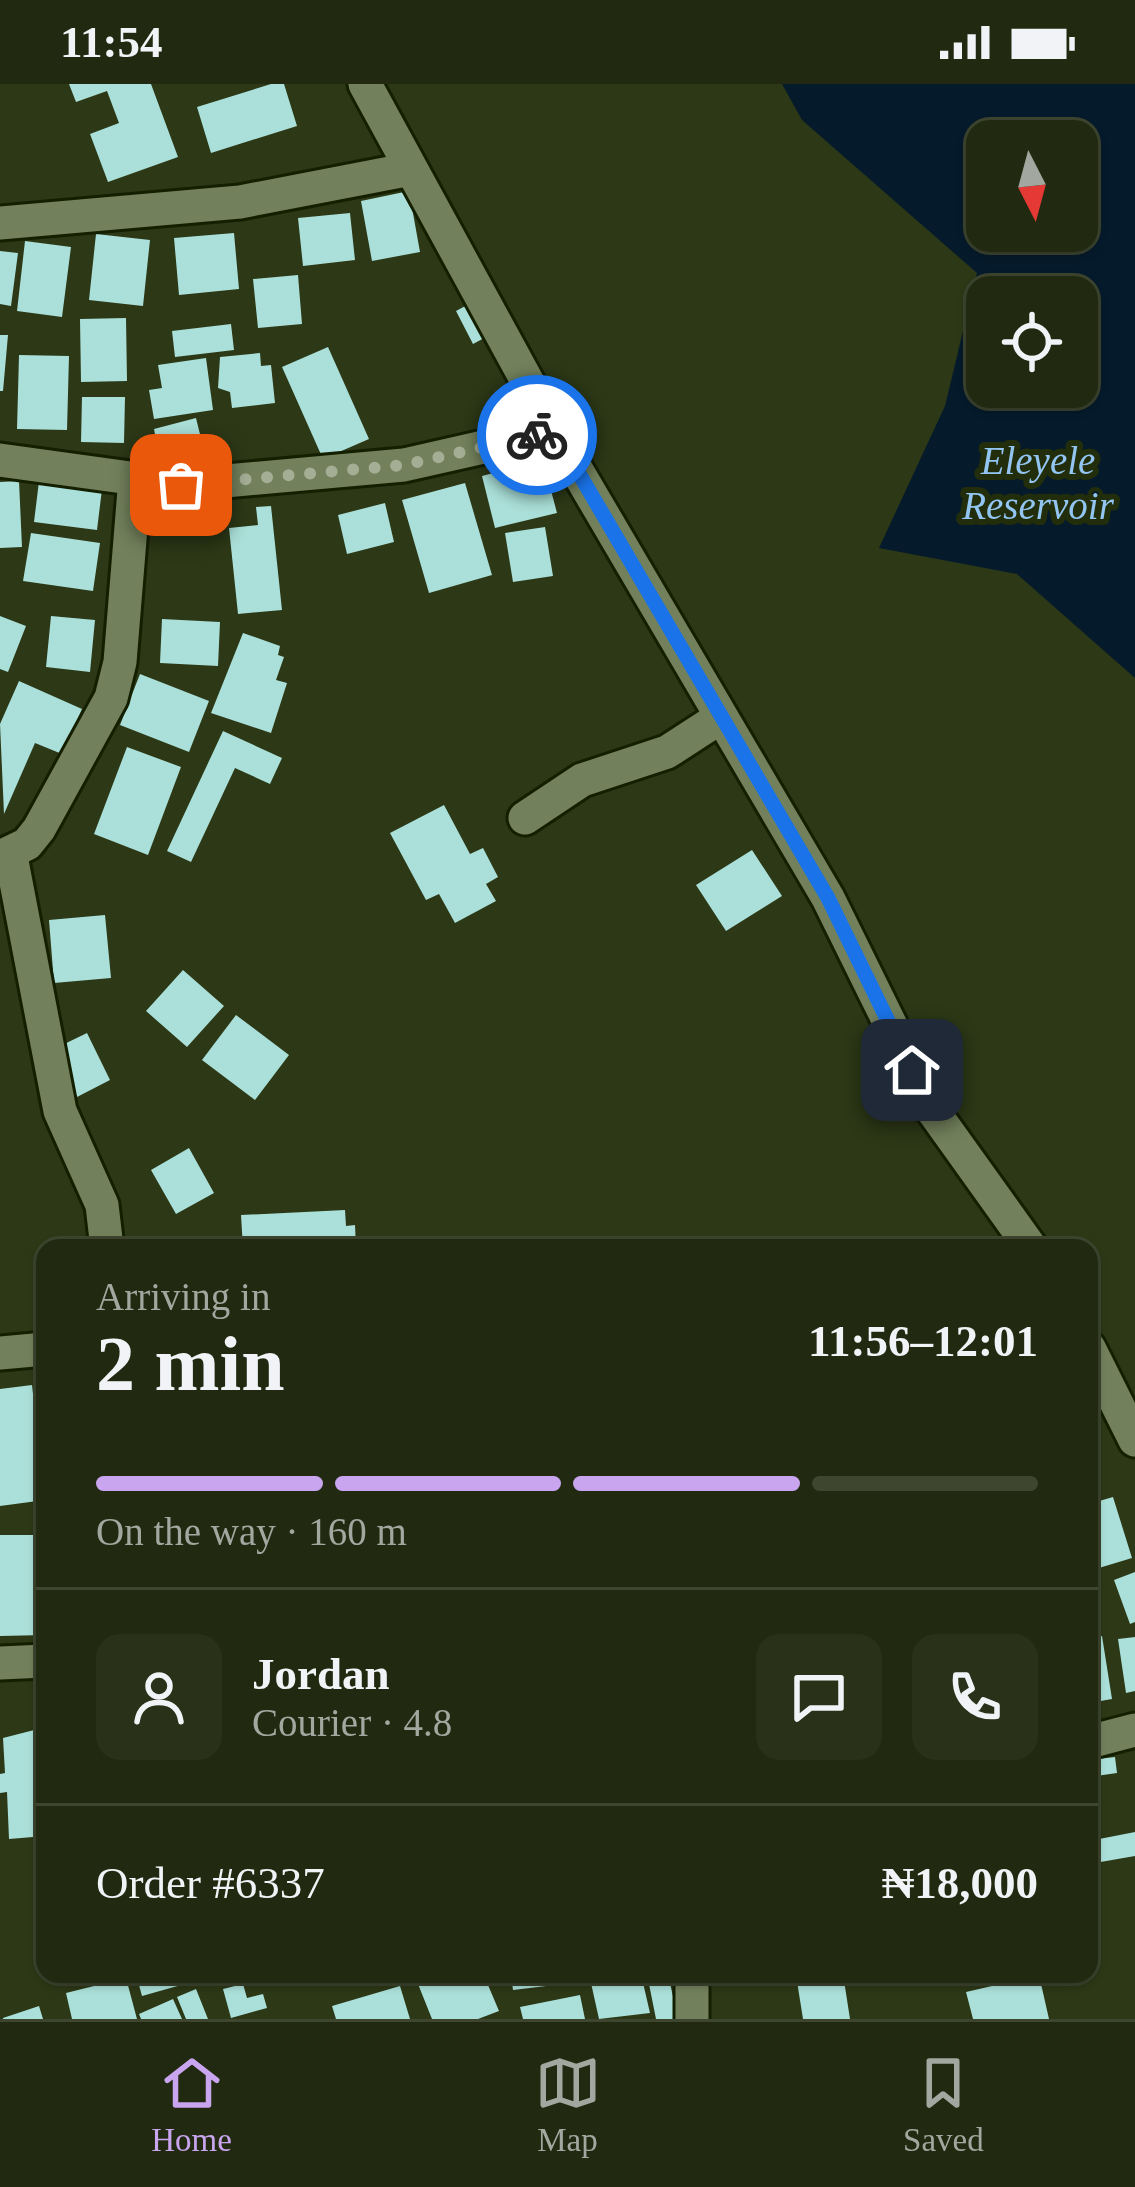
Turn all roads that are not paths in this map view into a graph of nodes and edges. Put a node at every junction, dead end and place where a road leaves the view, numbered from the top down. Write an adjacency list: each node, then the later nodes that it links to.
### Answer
1 (364, 84): 2 (street)
2 (411, 169): 3 (street); 4 (street)
3 (0, 223)
4 (554, 431): 6 (street); 7 (street)
5 (0, 460): 6 (street)
6 (136, 478): 9 (street)
7 (721, 717): 8 (street); 11 (street)
8 (525, 818)
9 (5, 856): 10 (street)
10 (105, 1239)
11 (1025, 1239)
12 (36, 1350): 13 (street)
13 (0, 1353)
14 (1098, 1374): 15 (street)
15 (1135, 1440)
16 (36, 1661): 17 (street)
17 (0, 1663)
18 (1135, 1730): 19 (street)
19 (1098, 1740)
20 (692, 1983): 21 (street)
21 (692, 2019)

